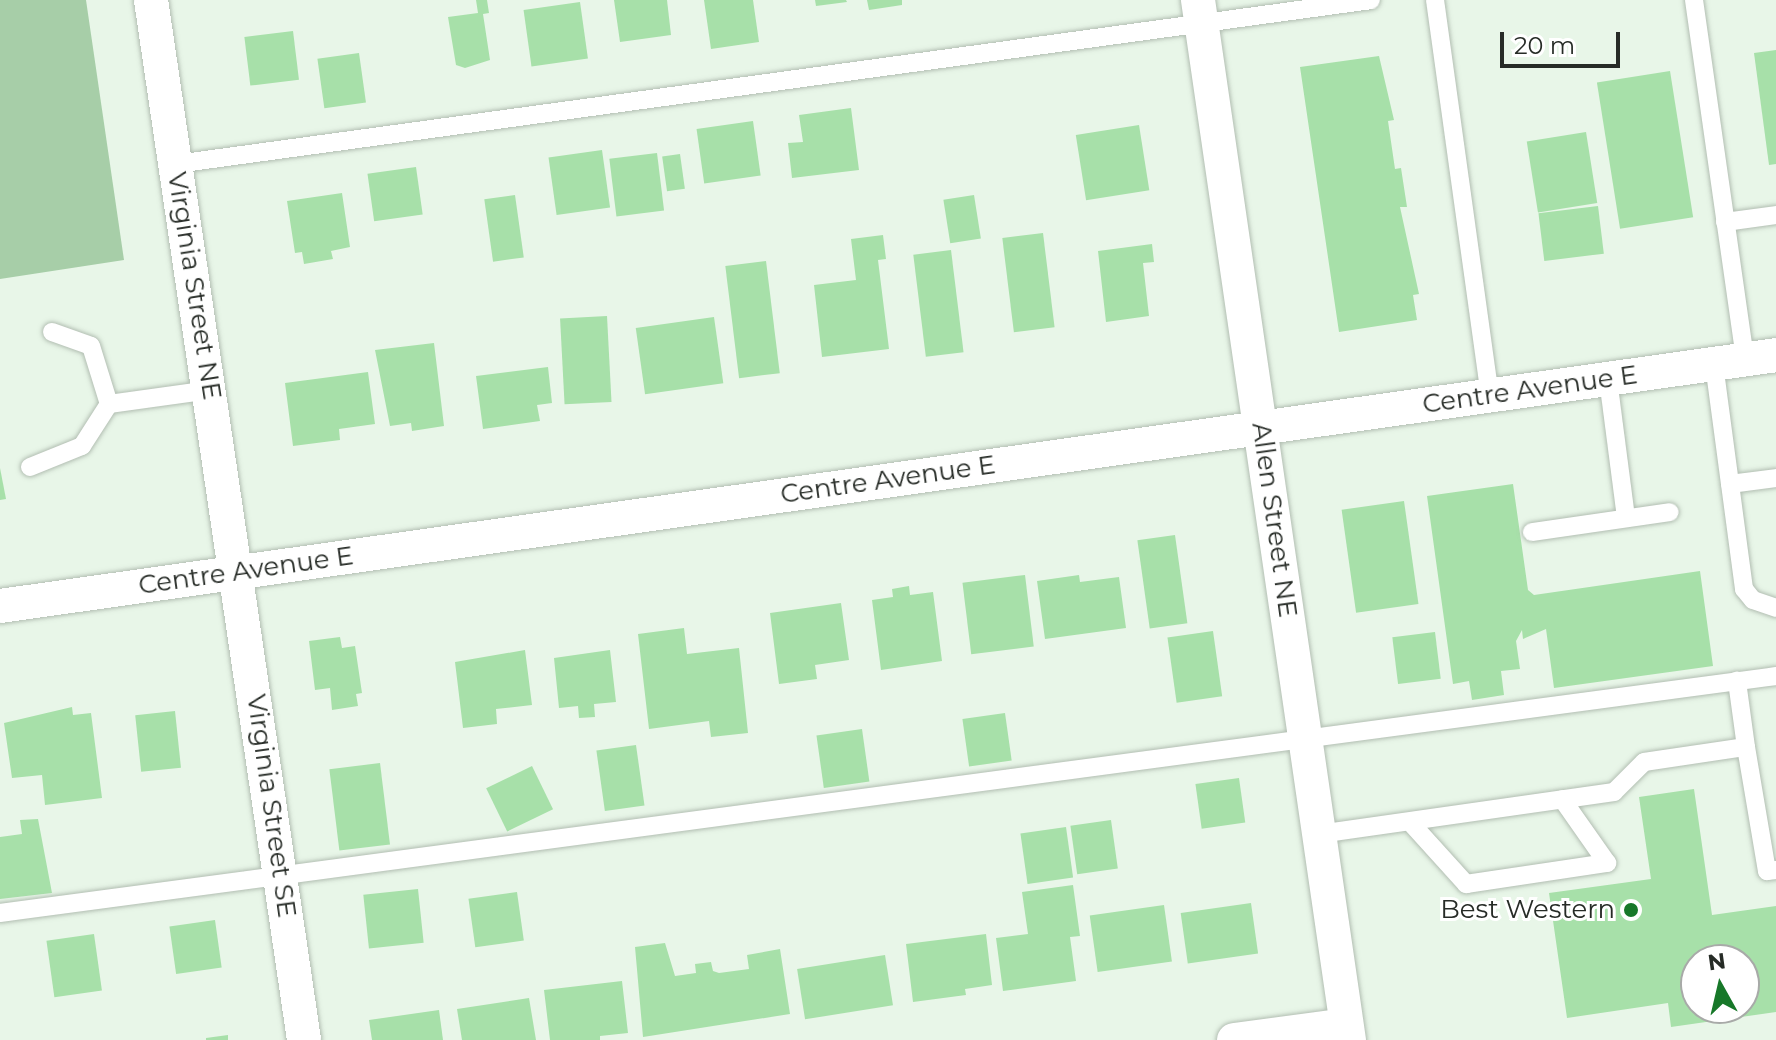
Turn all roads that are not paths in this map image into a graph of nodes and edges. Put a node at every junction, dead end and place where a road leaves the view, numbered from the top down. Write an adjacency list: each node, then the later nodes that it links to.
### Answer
1 (151, 0): 6 (street, Virginia Street NE)
2 (1371, 0): 5 (lane)
3 (1435, 0): 13 (lane)
4 (1694, 0): 8 (lane)
5 (1200, 11): 6 (lane); 15 (street, Allen Street NE)
6 (176, 164): 12 (street, Virginia Street NE)
7 (1776, 215): 8 (lane)
8 (1725, 222): 10 (lane)
9 (52, 332): 14 (lane)
10 (1745, 360): 11 (street, Centre Avenue E); 18 (lane)
11 (1608, 379): 13 (street, Centre Avenue E); 20 (lane)
12 (210, 390): 14 (lane); 22 (street, Virginia Street NE)
13 (1490, 396): 15 (street, Centre Avenue E)
14 (109, 404): 16 (lane)
15 (1261, 428): 22 (street, Centre Avenue E); 27 (street, Allen Street NE)
16 (30, 467)
17 (1776, 478): 18 (lane)
18 (1730, 484): 24 (lane)
19 (1670, 512): 20 (lane)
20 (1626, 518): 21 (lane)
21 (1532, 532)
22 (238, 572): 23 (street, Centre Avenue E); 33 (street, Virginia Street SE)
23 (0, 606)
24 (1776, 608)
25 (1776, 676): 26 (lane)
26 (1737, 681): 27 (lane); 28 (lane)
27 (1306, 742): 31 (street, Allen Street NE); 33 (lane)
28 (1746, 747): 29 (lane); 32 (lane)
29 (1562, 799): 30 (lane); 30 (lane)
30 (1410, 822): 31 (lane)
31 (1319, 834): 35 (street, Allen Street NE)
32 (1776, 870)
33 (280, 873): 34 (lane); 36 (street, Virginia Street SE)
34 (0, 913)
35 (1348, 1032): 37 (street)
36 (304, 1040)
37 (1234, 1040)

